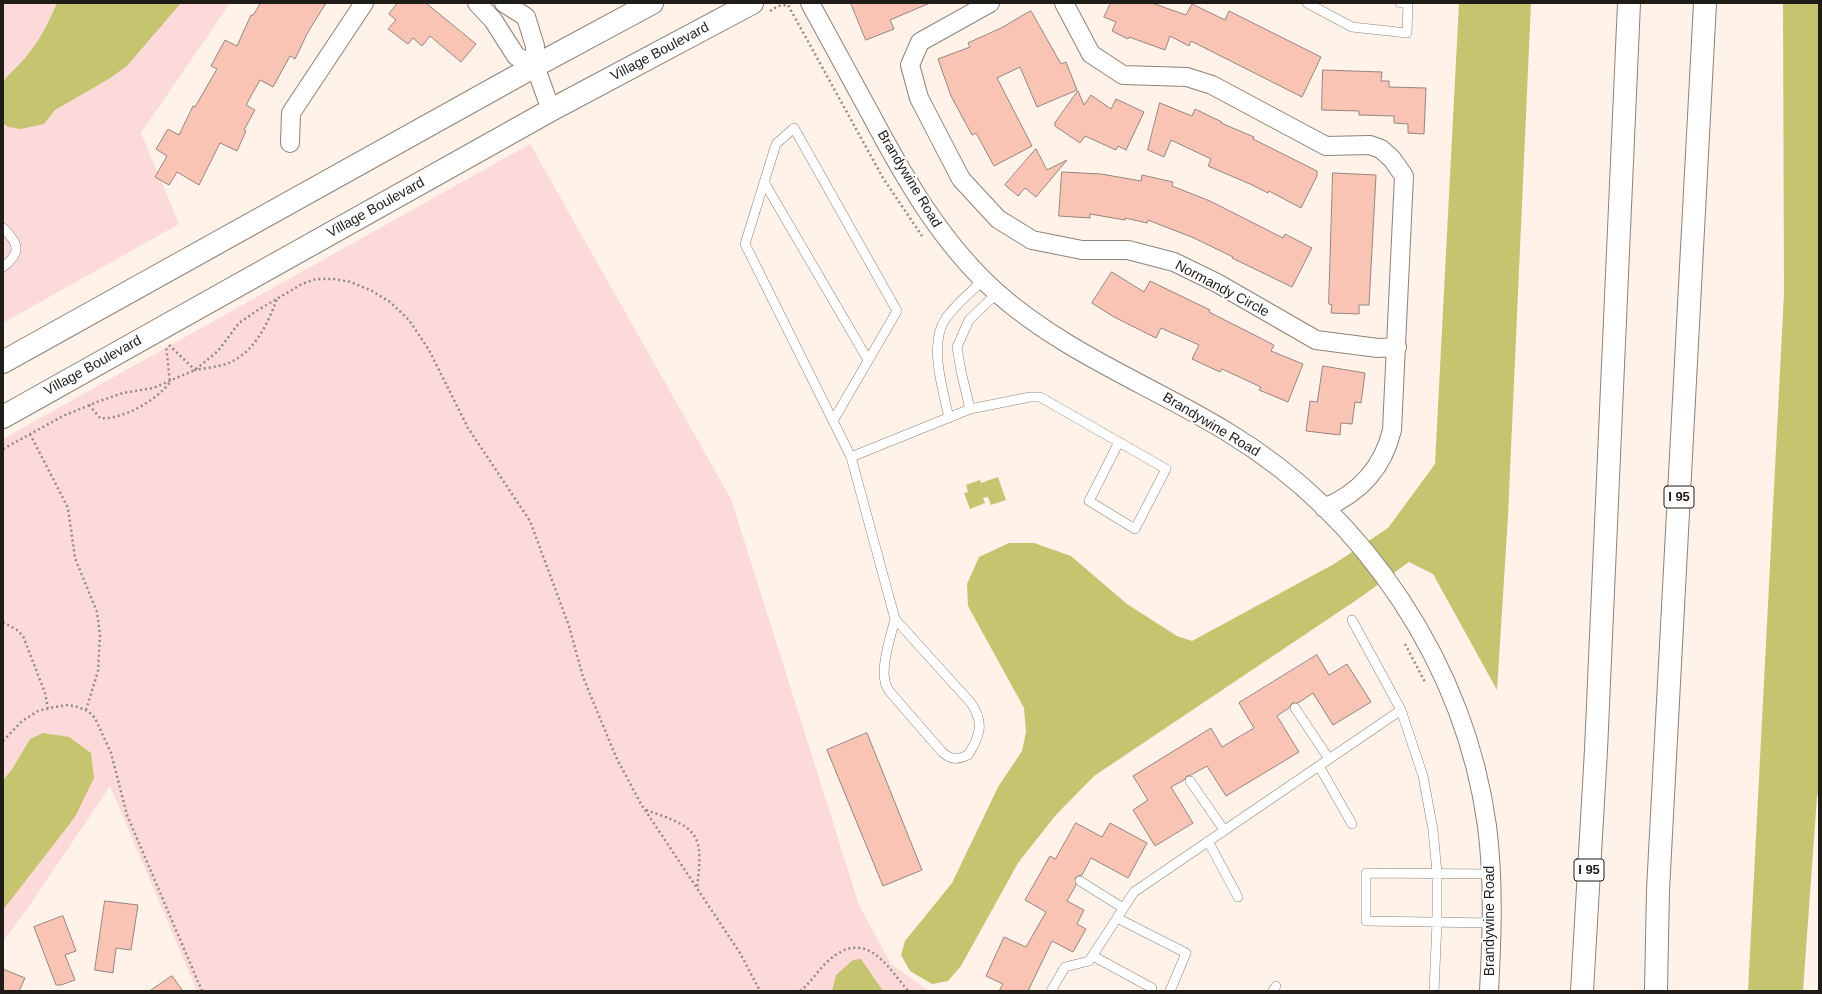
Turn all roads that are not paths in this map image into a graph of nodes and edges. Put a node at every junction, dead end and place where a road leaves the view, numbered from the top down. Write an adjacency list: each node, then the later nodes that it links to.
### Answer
1 (364, 3): 15 (street)
2 (477, 3): 13 (street)
3 (504, 3): 13 (street)
4 (652, 3): 13 (main road)
5 (810, 3): 19 (street, Brandywine Road)
6 (990, 3): 21 (street, Normandy Circle)
7 (1064, 3): 21 (street)
8 (1307, 3): 9 (lane)
9 (1400, 3)
10 (1629, 3): 55 (main road, I 95)
11 (1705, 3): 56 (main road, I 95)
12 (758, 8): 14 (main road, Village Boulevard)
13 (534, 66): 14 (street); 23 (main road)
14 (551, 110): 25 (main road, Village Boulevard)
15 (290, 143)
16 (764, 182): 22 (lane); 22 (lane); 27 (lane)
17 (3, 228): 18 (lane)
18 (3, 267)
19 (983, 280): 20 (street, Brandywine Road); 26 (lane)
20 (997, 293): 24 (lane); 30 (street, Brandywine Road)
21 (1397, 347): 30 (street)
22 (868, 360): 27 (lane)
23 (3, 362)
24 (970, 410): 26 (lane); 28 (lane)
25 (3, 417)
26 (949, 418): 29 (lane)
27 (833, 421): 29 (lane)
28 (1119, 442): 28 (lane)
29 (851, 457): 31 (lane)
30 (1324, 508): 42 (street, Brandywine Road)
31 (895, 619): 31 (lane)
32 (1352, 620): 34 (lane)
33 (1295, 708): 35 (lane)
34 (1401, 710): 35 (lane); 41 (lane)
35 (1329, 759): 36 (lane)
36 (1319, 766): 38 (lane); 39 (lane)
37 (1190, 781): 39 (lane)
38 (1352, 824)
39 (1224, 830): 40 (lane)
40 (1208, 841): 44 (lane); 45 (lane)
41 (1437, 873): 42 (lane); 47 (lane); 47 (lane)
42 (1492, 874): 48 (street, Brandywine Road)
43 (1080, 881): 45 (lane)
44 (1238, 897)
45 (1123, 908): 46 (lane)
46 (1117, 918): 49 (lane); 52 (lane)
47 (1437, 922): 48 (lane); 53 (lane)
48 (1492, 923): 54 (street, Brandywine Road)
49 (1093, 956): 50 (lane); 51 (lane)
50 (1152, 988)
51 (1051, 991)
52 (1170, 991)
53 (1434, 991)
54 (1489, 991)
55 (1582, 991)
56 (1656, 991)

